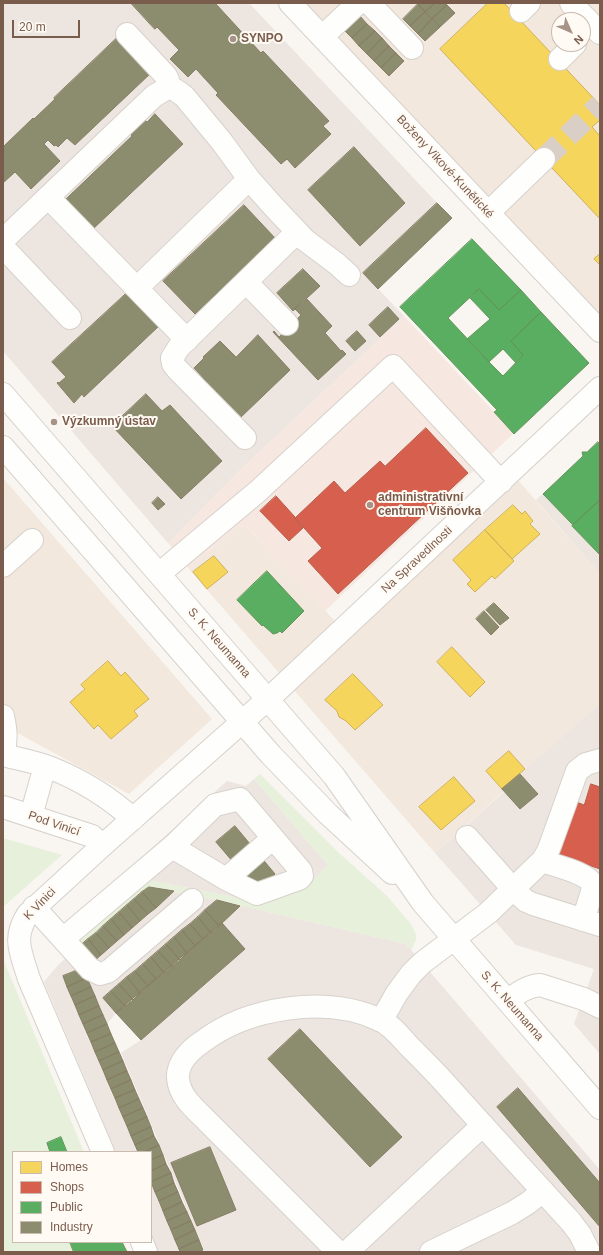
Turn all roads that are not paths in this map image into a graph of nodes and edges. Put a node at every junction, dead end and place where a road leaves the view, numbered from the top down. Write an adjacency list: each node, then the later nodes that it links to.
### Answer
1 (290, 3): 7 (street, Boženy Vikové-Kunětické)
2 (358, 3): 7 (street)
3 (369, 3): 8 (street)
4 (571, 3): 5 (street)
5 (592, 32)
6 (127, 34): 9 (street)
7 (322, 37): 13 (street, Boženy Vikové-Kunětické)
8 (412, 48)
9 (169, 88): 11 (street); 12 (street)
10 (544, 159): 13 (street)
11 (249, 179): 14 (street); 19 (street)
12 (48, 197): 15 (street); 19 (street)
13 (488, 213): 22 (street, Boženy Vikové-Kunětické)
14 (297, 232): 17 (street); 18 (street)
15 (3, 240)
16 (3, 247): 20 (street)
17 (349, 275)
18 (246, 282): 21 (street); 23 (street)
19 (137, 288): 23 (street)
20 (70, 318)
21 (287, 324)
22 (600, 331)
23 (187, 340): 26 (street)
24 (600, 388): 28 (street, Na Spravedlnosti)
25 (3, 394): 31 (street, S. K. Neumanna)
26 (245, 438)
27 (3, 446): 34 (street, S. K. Neumanna)
28 (501, 482): 31 (street); 32 (street, Na Spravedlnosti)
29 (32, 540): 30 (street)
30 (3, 566)
31 (159, 574): 32 (street, S. K. Neumanna)
32 (268, 699): 34 (street, Na Spravedlnosti); 49 (street, S. K. Neumanna)
33 (3, 716): 35 (street)
34 (242, 722): 40 (street, K Vinici); 49 (street, S. K. Neumanna)
35 (3, 755): 37 (street)
36 (600, 760): 45 (street)
37 (45, 766): 39 (street); 40 (street)
38 (3, 807): 39 (street, Pod Vinicí)
39 (31, 816): 43 (street, Pod Vinicí)
40 (133, 819): 43 (street, K Vinici)
41 (467, 837): 47 (street)
42 (273, 838): 44 (street); 46 (street); 46 (street)
43 (102, 846): 50 (street, K Vinici)
44 (172, 847): 46 (street); 52 (street)
45 (542, 861): 47 (street); 51 (street)
46 (226, 879)
47 (513, 890): 51 (street); 53 (street)
48 (192, 900): 52 (street)
49 (423, 903): 53 (street, S. K. Neumanna)
50 (20, 920): 52 (street); 59 (street, K Vinici)
51 (592, 922)
52 (63, 939)
53 (455, 939): 54 (street, S. K. Neumanna); 56 (street)
54 (508, 1001): 55 (street); 57 (street, S. K. Neumanna)
55 (600, 1006)
56 (381, 1021): 58 (street); 61 (street)
57 (600, 1108)
58 (483, 1125): 60 (street); 62 (street)
59 (103, 1151)
60 (543, 1191): 63 (street); 64 (street)
61 (338, 1252)
62 (347, 1252)
63 (431, 1252)
64 (589, 1252)

